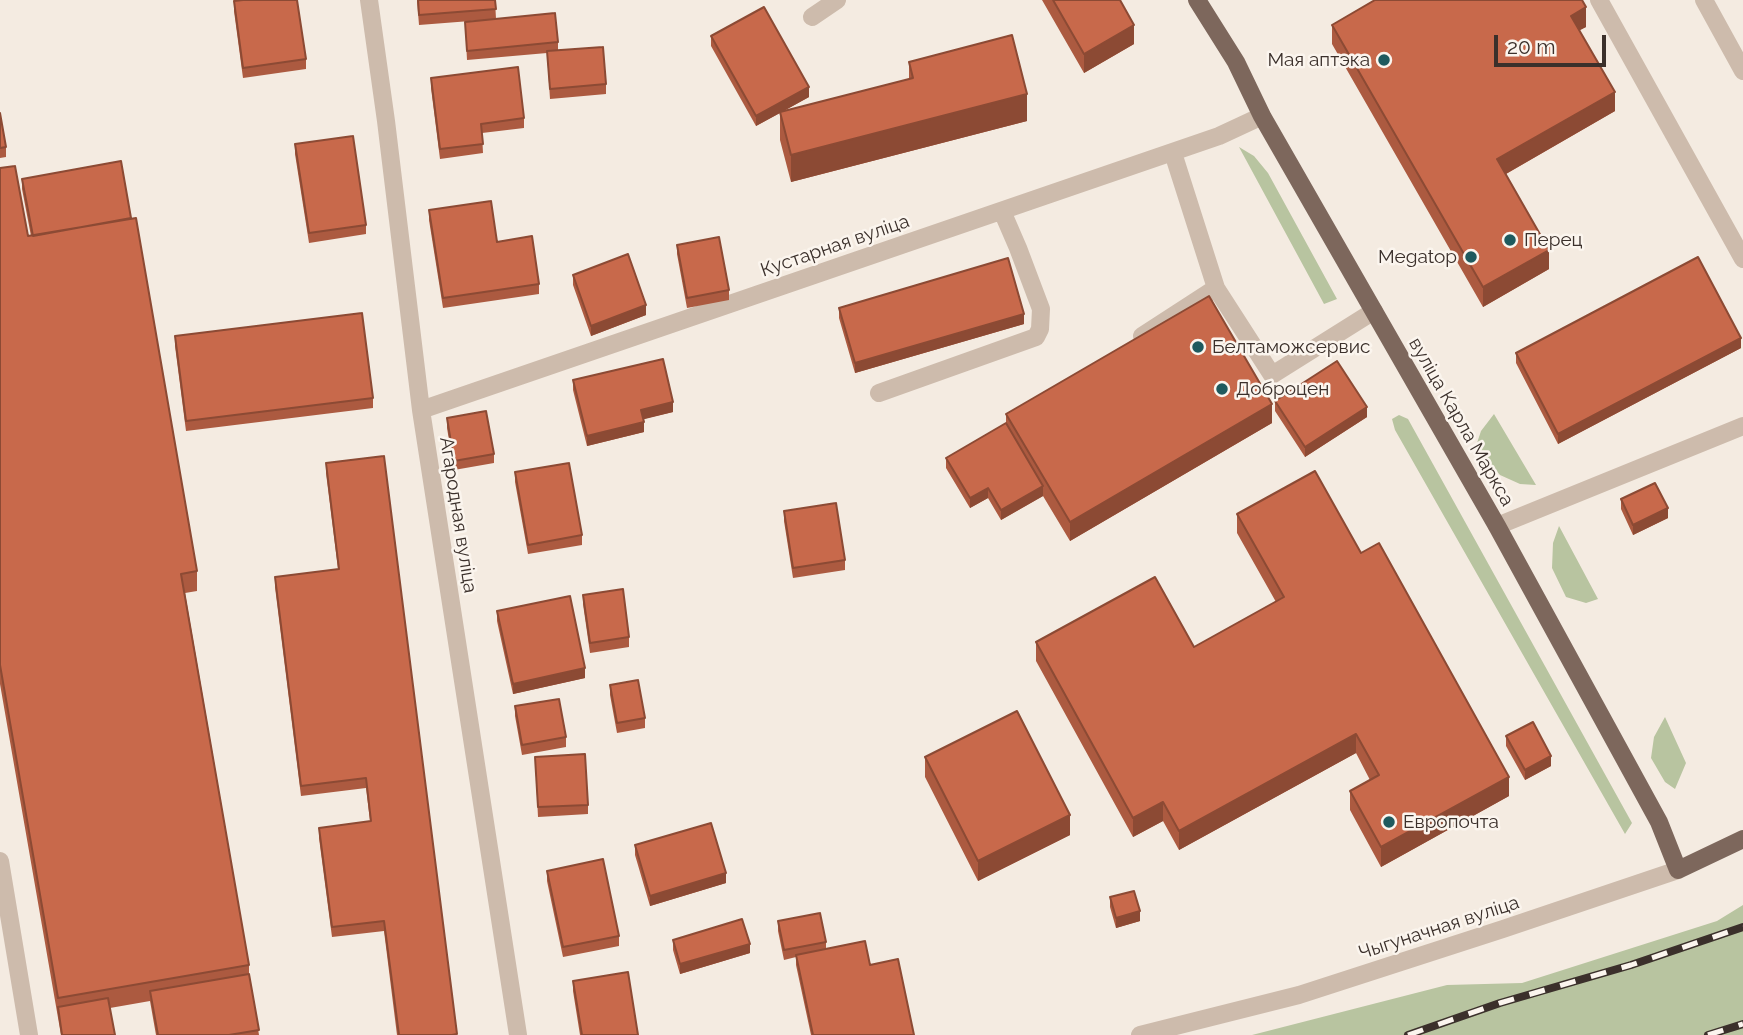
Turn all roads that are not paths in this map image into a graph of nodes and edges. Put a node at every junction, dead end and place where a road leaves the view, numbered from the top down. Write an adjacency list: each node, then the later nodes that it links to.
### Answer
1 (369, 0): 16 (street, Агародная вуліца)
2 (836, 0): 6 (street)
3 (1197, 0): 8 (main road, вуліца Карла Маркса)
4 (1599, 0): 11 (street)
5 (1704, 0): 7 (street)
6 (812, 17)
7 (1743, 71)
8 (1262, 116): 9 (street, Кустарная вуліца); 13 (main road, вуліца Карла Маркса)
9 (1173, 153): 10 (street, Кустарная вуліца); 12 (street)
10 (1002, 211): 15 (street); 16 (street, Кустарная вуліца)
11 (1743, 259)
12 (1216, 288): 13 (street); 14 (street)
13 (1374, 311): 18 (main road, вуліца Карла Маркса)
14 (1126, 346)
15 (879, 393)
16 (421, 410): 23 (street, Агародная вуліца)
17 (1743, 426): 18 (street)
18 (1497, 526): 21 (main road, вуліца Карла Маркса)
19 (1743, 839): 21 (main road, Чыгуначная вуліца)
20 (0, 861): 22 (street)
21 (1678, 870): 24 (street, Чыгуначная вуліца)
22 (29, 1035)
23 (518, 1035)
24 (1140, 1035)

